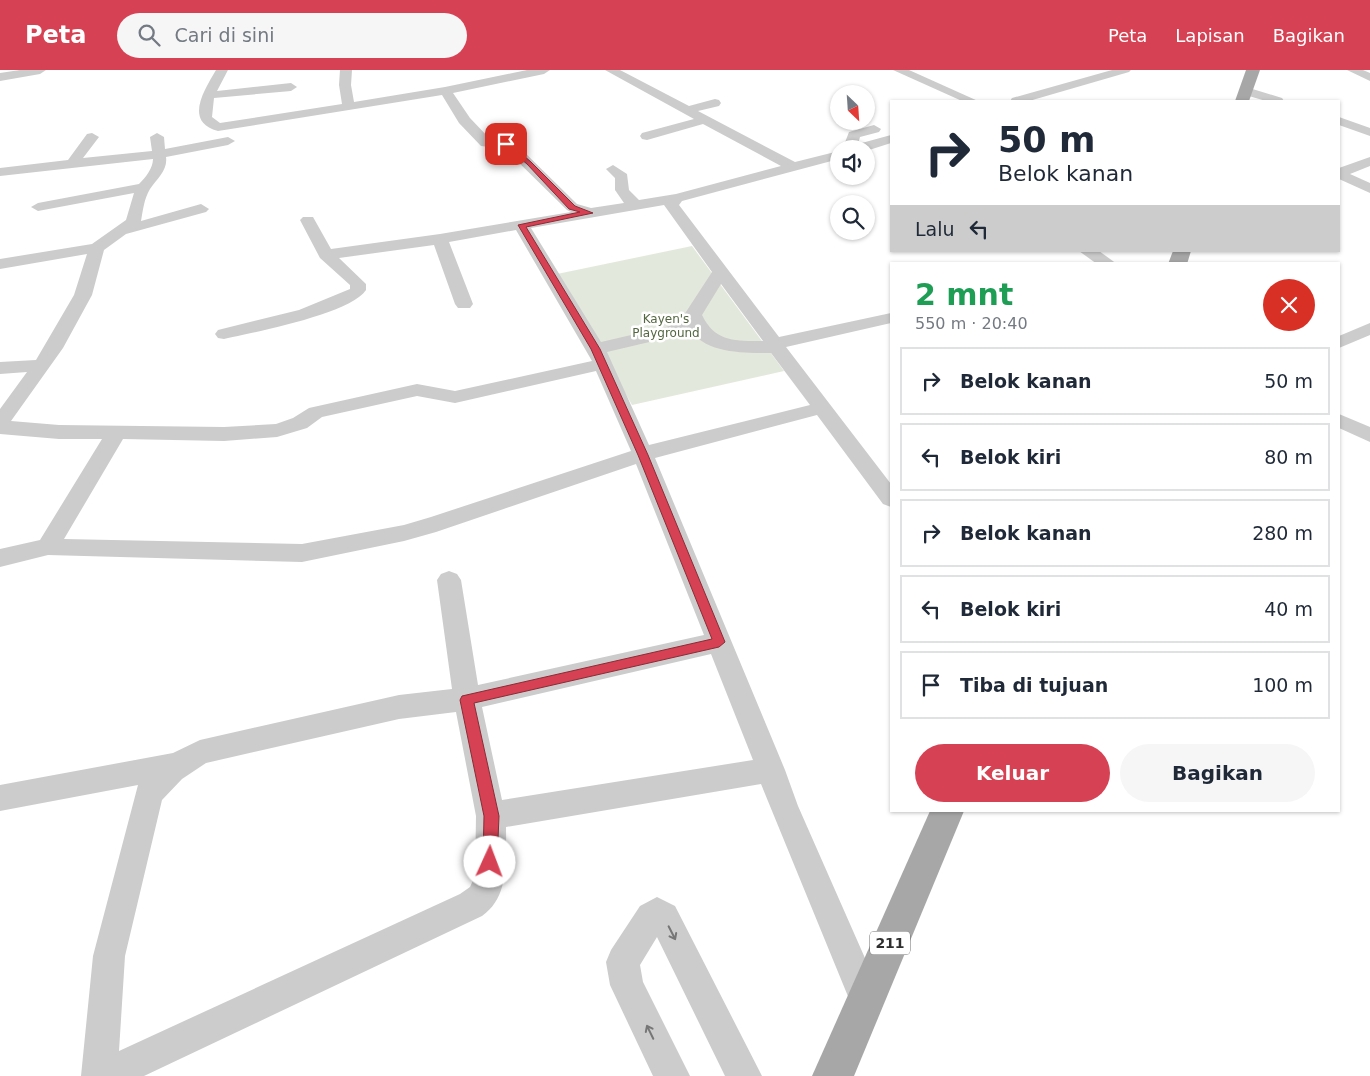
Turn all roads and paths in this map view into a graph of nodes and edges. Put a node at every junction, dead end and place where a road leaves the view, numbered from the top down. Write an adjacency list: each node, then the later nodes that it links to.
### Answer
1 (40, 70): 10 (street)
2 (222, 70): 14 (street)
3 (346, 70): 20 (street)
4 (544, 70): 13 (street)
5 (612, 70): 21 (street)
6 (900, 70): 16 (street)
7 (1125, 70): 17 (street)
8 (1253, 70): 15 (main road)
9 (1353, 70): 11 (street)
10 (0, 77)
11 (1370, 78)
12 (292, 87): 14 (street)
13 (445, 91): 20 (street); 47 (street)
14 (209, 95): 20 (street)
15 (1244, 96): 18 (street)
16 (970, 100)
17 (1020, 100)
18 (1271, 100)
19 (715, 104): 21 (street)
20 (349, 106)
21 (686, 111): 22 (street)
22 (705, 120): 25 (street); 36 (street)
23 (1340, 121): 24 (street)
24 (1368, 129)
25 (647, 136)
26 (890, 136): 29 (street)
27 (92, 137): 35 (street)
28 (890, 137): 31 (street)
29 (852, 140)
30 (228, 141): 32 (street)
31 (875, 143)
32 (158, 146): 35 (street); 41 (street)
33 (830, 157): 36 (street)
34 (1370, 161): 39 (street)
35 (73, 163): 38 (street)
36 (793, 167): 43 (street)
37 (613, 170): 44 (street)
38 (0, 172)
39 (1340, 173)
40 (1340, 174): 42 (street)
41 (144, 187): 45 (street); 50 (street)
42 (1370, 189)
43 (677, 198): 44 (street); 57 (street)
44 (635, 205): 47 (street)
45 (38, 207)
46 (201, 209): 50 (street)
47 (590, 213): 49 (street)
48 (308, 220): 54 (street)
49 (521, 225): 51 (street); 65 (street)
50 (120, 231): 52 (street)
51 (440, 239): 54 (street); 58 (street)
52 (97, 248): 56 (street); 66 (street)
53 (1089, 252): 55 (street)
54 (326, 255): 62 (street)
55 (1106, 262)
56 (0, 264)
57 (720, 273): 60 (street); 64 (street)
58 (464, 304)
59 (890, 318): 64 (street)
60 (698, 325): 64 (street); 65 (street)
61 (1370, 328): 63 (street)
62 (224, 334)
63 (1340, 343)
64 (775, 346): 68 (street)
65 (599, 357): 72 (street); 74 (street)
66 (42, 365): 67 (street); 70 (street)
67 (0, 368)
68 (822, 408): 74 (street); 75 (street)
69 (1340, 421): 73 (street)
70 (0, 423)
71 (0, 427): 72 (street)
72 (117, 432): 76 (street)
73 (1370, 436)
74 (643, 455): 76 (street); 79 (street)
75 (890, 498)
76 (48, 547): 77 (street)
77 (0, 558)
78 (449, 580): 80 (street)
79 (719, 642): 80 (street); 82 (street)
80 (467, 700): 81 (street); 85 (street)
81 (174, 766): 83 (street); 87 (street)
82 (771, 770): 85 (street); 86 (street)
83 (0, 798)
84 (947, 812): 86 (main road, 211)
85 (492, 816): 88 (street)
86 (866, 999): 91 (main road, 211)
87 (99, 1076)
88 (105, 1076)
89 (672, 1076): 90 (street, one-way to 90)
90 (744, 1076)
91 (833, 1076)

